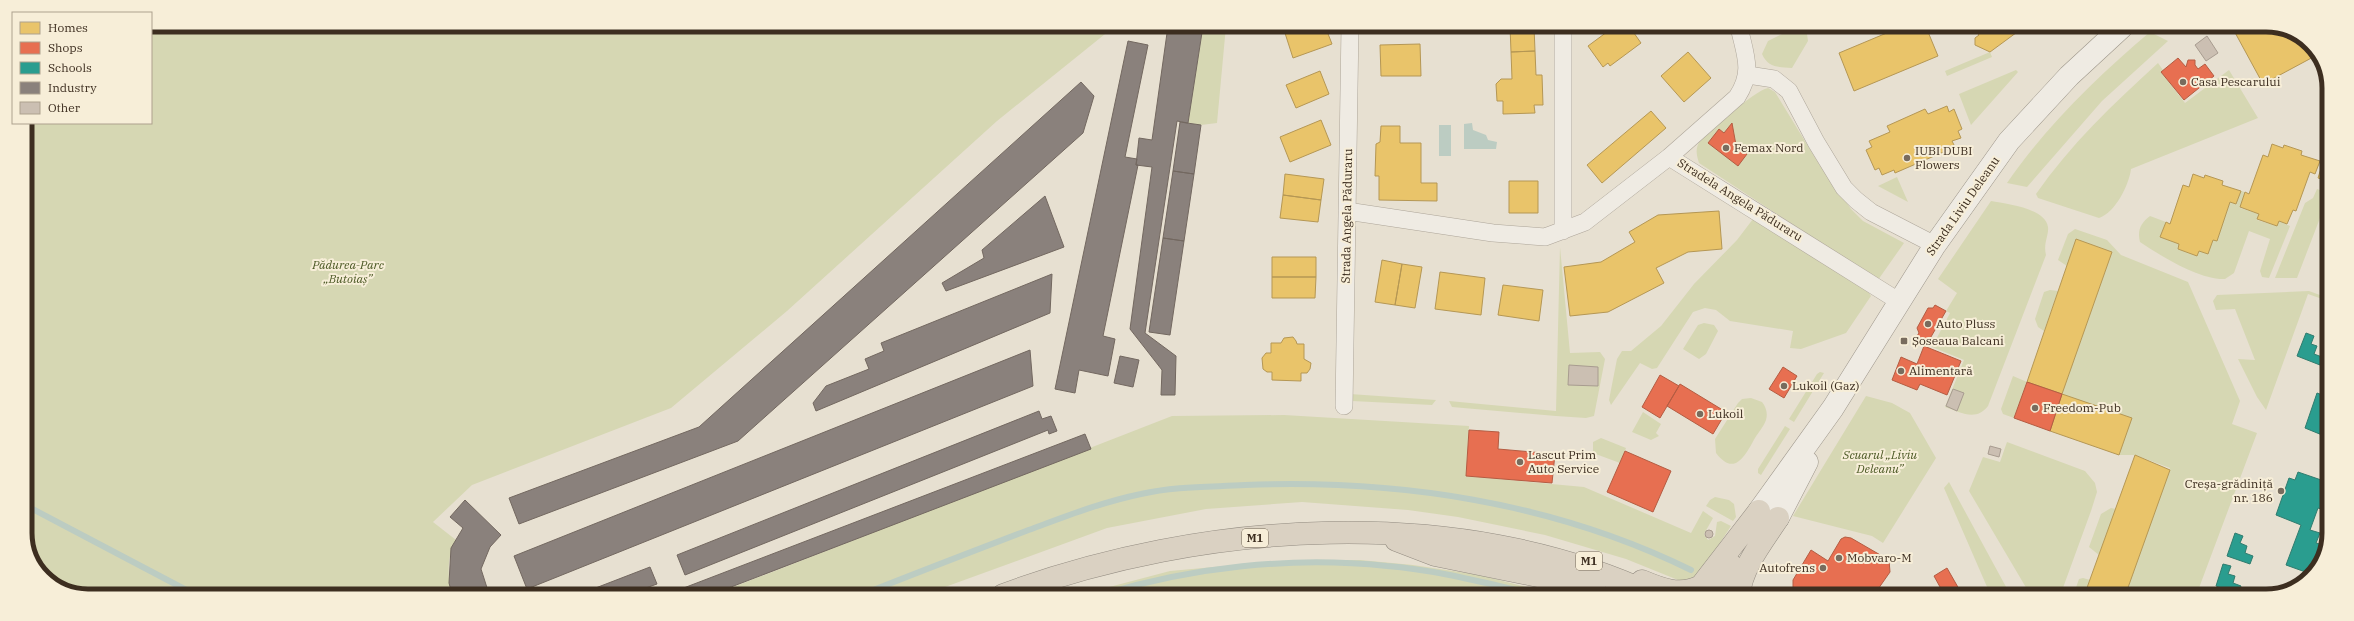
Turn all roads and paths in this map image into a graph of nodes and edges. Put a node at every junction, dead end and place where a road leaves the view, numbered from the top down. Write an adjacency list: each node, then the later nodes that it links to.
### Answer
1 (1350, 32): 7 (street, Strada Angela Păduraru)
2 (1563, 32): 8 (street)
3 (1740, 32): 5 (street)
4 (2117, 32): 9 (main road, Strada Liviu Deleanu)
5 (1748, 75): 6 (street); 9 (street)
6 (1669, 157): 8 (street, Stradela Angela Păduraru); 10 (street, Stradela Angela Păduraru)
7 (1347, 211): 8 (street, Stradela Angela Păduraru); 11 (street, Strada Angela Păduraru)
8 (1563, 231)
9 (1935, 245): 10 (main road, Strada Liviu Deleanu)
10 (1900, 302): 12 (main road, Strada Liviu Deleanu)
11 (1344, 406)
12 (1769, 520): 19 (highway, M1); 20 (highway); 21 (highway); 22 (highway)
13 (1379, 534): 14 (highway, M1); 15 (highway, M1); 16 (highway, M1); 17 (highway, M1); 18 (highway, M1)
14 (1021, 589)
15 (1580, 589)
16 (1611, 589)
17 (1638, 589)
18 (1667, 589)
19 (1695, 589)
20 (1720, 589)
21 (1729, 589)
22 (1740, 589)

